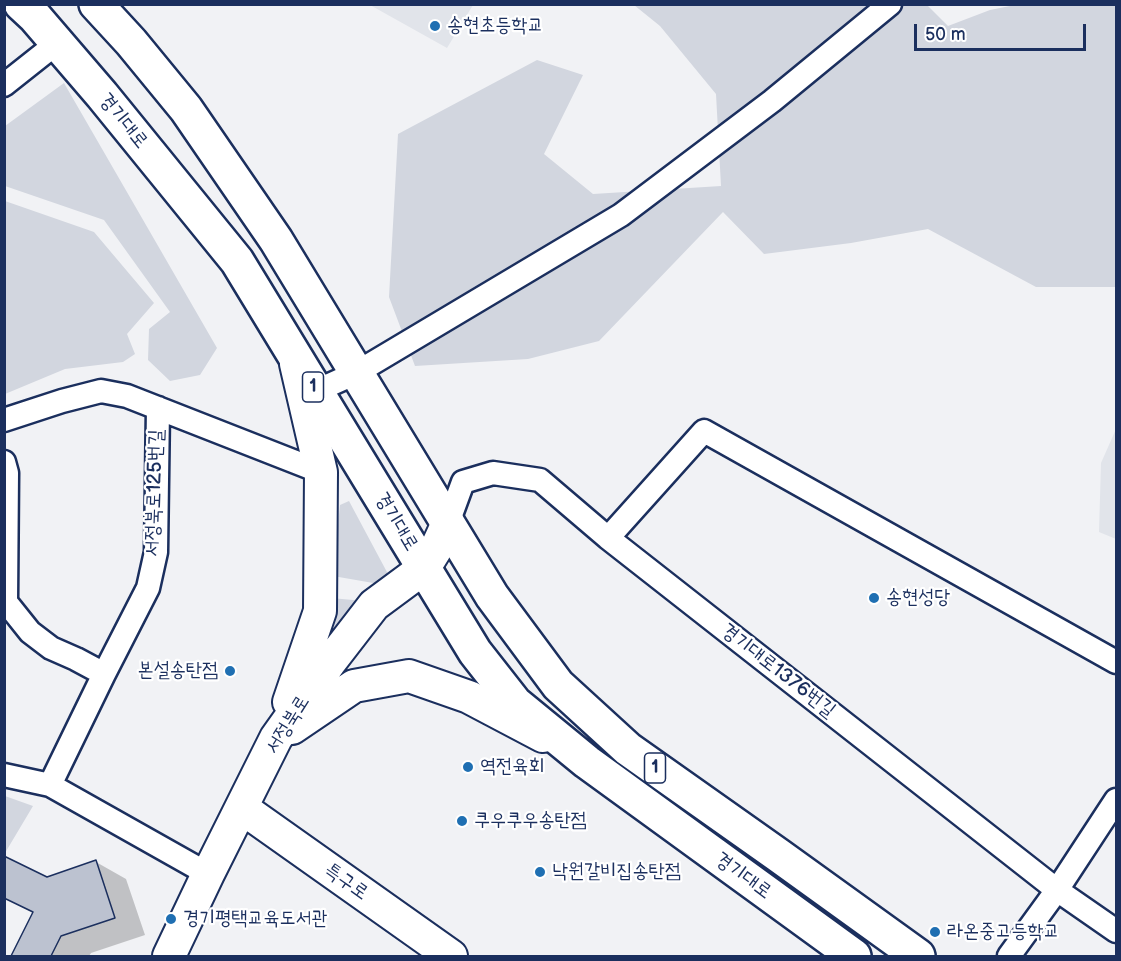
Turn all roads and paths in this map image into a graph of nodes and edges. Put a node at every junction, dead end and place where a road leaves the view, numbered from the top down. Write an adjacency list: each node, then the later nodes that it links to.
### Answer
1 (21, 4): 4 (main road, 경기대로 / 1)
2 (96, 4): 7 (main road, 경기대로 / 1)
3 (890, 4): 7 (street)
4 (57, 43): 5 (street); 6 (main road, 경기대로 / 1)
5 (4, 85)
6 (294, 354): 8 (main road, 경기대로 / 1); 12 (street)
7 (356, 373): 8 (street); 13 (main road, 경기대로 / 1)
8 (316, 391): 15 (main road, 경기대로 / 1)
9 (158, 408): 10 (street, 서정북로125번길); 12 (street, 서정북로125번길); 17 (street, 서정북로125번길)
10 (4, 420)
11 (4, 462): 17 (street)
12 (321, 472): 18 (street)
13 (448, 523): 14 (street, 경기대로1376번길); 15 (street, 서정북로); 30 (main road, 경기대로 / 1)
14 (608, 538): 16 (street); 25 (street, 경기대로1376번길)
15 (424, 568): 18 (street, 서정북로); 19 (main road, 경기대로 / 1)
16 (1116, 662)
17 (104, 674): 21 (street, 서정북로125번길)
18 (276, 738): 19 (street); 23 (street, 서정북로)
19 (557, 738): 29 (main road, 경기대로 / 1)
20 (4, 775): 21 (street)
21 (50, 785): 24 (street)
22 (1116, 800): 25 (street)
23 (242, 808): 24 (street, 서정북로); 28 (street, 특구로)
24 (208, 874): 27 (street, 서정북로)
25 (1057, 891): 26 (street, 경기대로1376번길); 31 (street)
26 (1116, 932)
27 (169, 957)
28 (451, 957)
29 (855, 957)
30 (918, 957)
31 (1009, 957)

